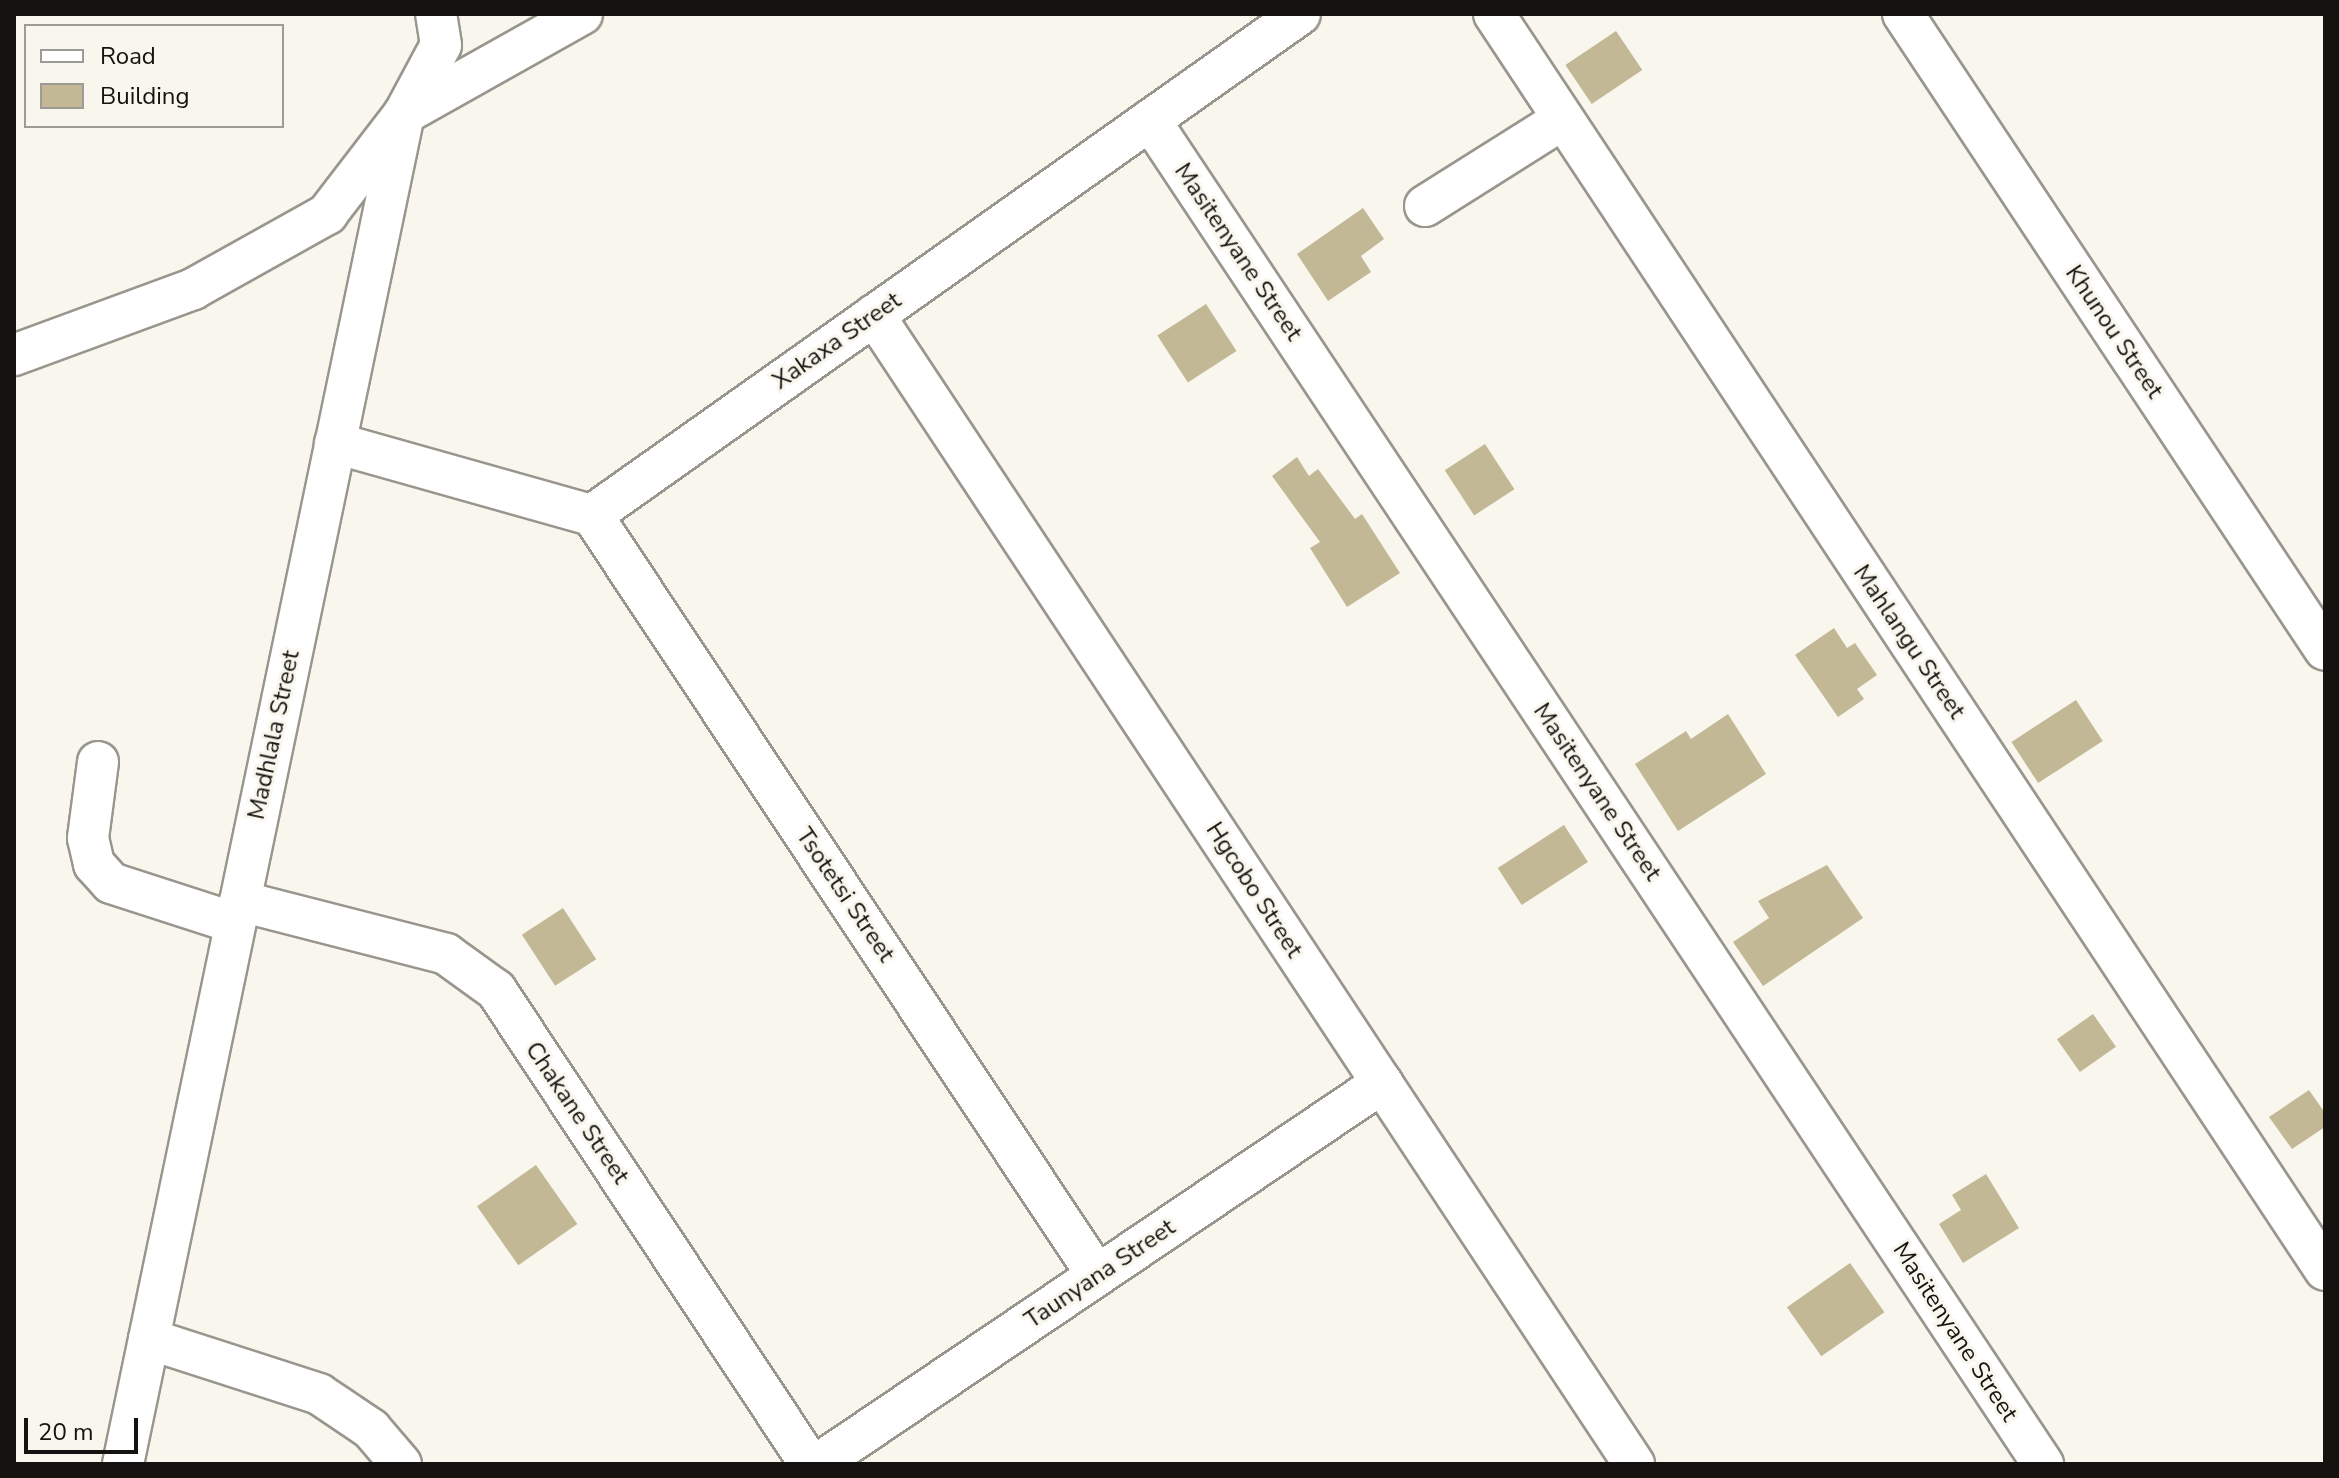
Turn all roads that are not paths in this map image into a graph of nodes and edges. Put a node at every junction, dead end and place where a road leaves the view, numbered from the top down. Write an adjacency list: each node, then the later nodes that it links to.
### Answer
1 (436, 14): 6 (street, Madhlala Street)
2 (582, 14): 6 (street)
3 (1300, 14): 8 (street, Xakaxa Street)
4 (1494, 14): 7 (street, Mahlangu Street)
5 (1903, 14): 14 (street, Khunou Street)
6 (404, 114): 11 (street); 12 (street, Madhlala Street)
7 (1563, 119): 9 (street); 18 (street, Mahlangu Street)
8 (1150, 120): 10 (street, Xakaxa Street); 26 (street, Masitenyane Street)
9 (1425, 206)
10 (874, 315): 13 (street, Xakaxa Street); 17 (street, Hgcobo Street)
11 (14, 355)
12 (335, 443): 13 (street); 16 (street, Madhlala Street)
13 (592, 515): 19 (street, Tsotetsi Street)
14 (2325, 650)
15 (98, 762): 16 (street, Chakane Street)
16 (238, 912): 20 (street, Madhlala Street); 24 (street, Chakane Street)
17 (1382, 1083): 19 (street, Taunyana Street); 21 (street, Hgcobo Street)
18 (2325, 1270)
19 (1097, 1275): 25 (street, Taunyana Street)
20 (149, 1339): 22 (street, Madhlala Street); 23 (street)
21 (1617, 1458)
22 (123, 1464)
23 (401, 1464)
24 (810, 1464)
25 (818, 1464)
26 (2043, 1464)

